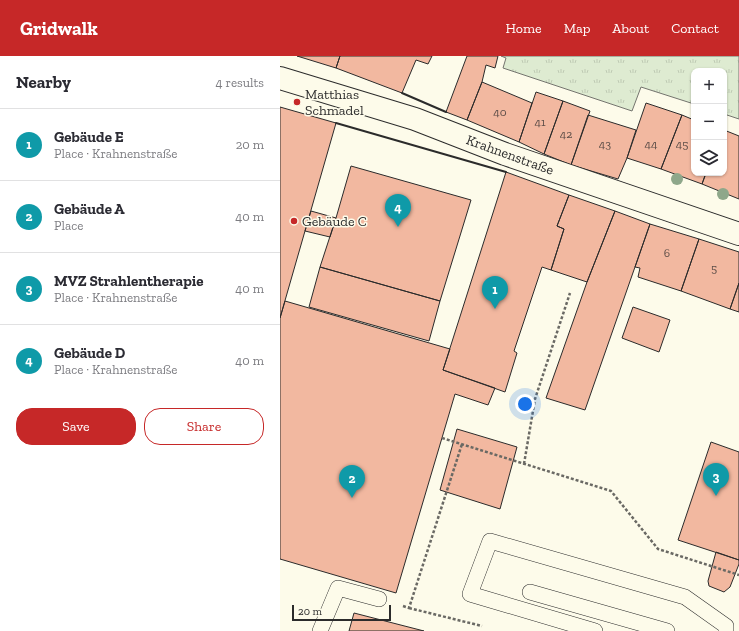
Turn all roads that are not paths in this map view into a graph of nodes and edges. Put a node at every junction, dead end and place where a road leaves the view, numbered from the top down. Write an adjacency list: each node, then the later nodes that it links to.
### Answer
1 (280, 78): 2 (street, Krahnenstraße)
2 (739, 234)
3 (530, 592): 7 (lane)
4 (379, 599): 5 (lane)
5 (320, 631)
6 (595, 631): 8 (lane)
7 (667, 631)
8 (726, 631)

